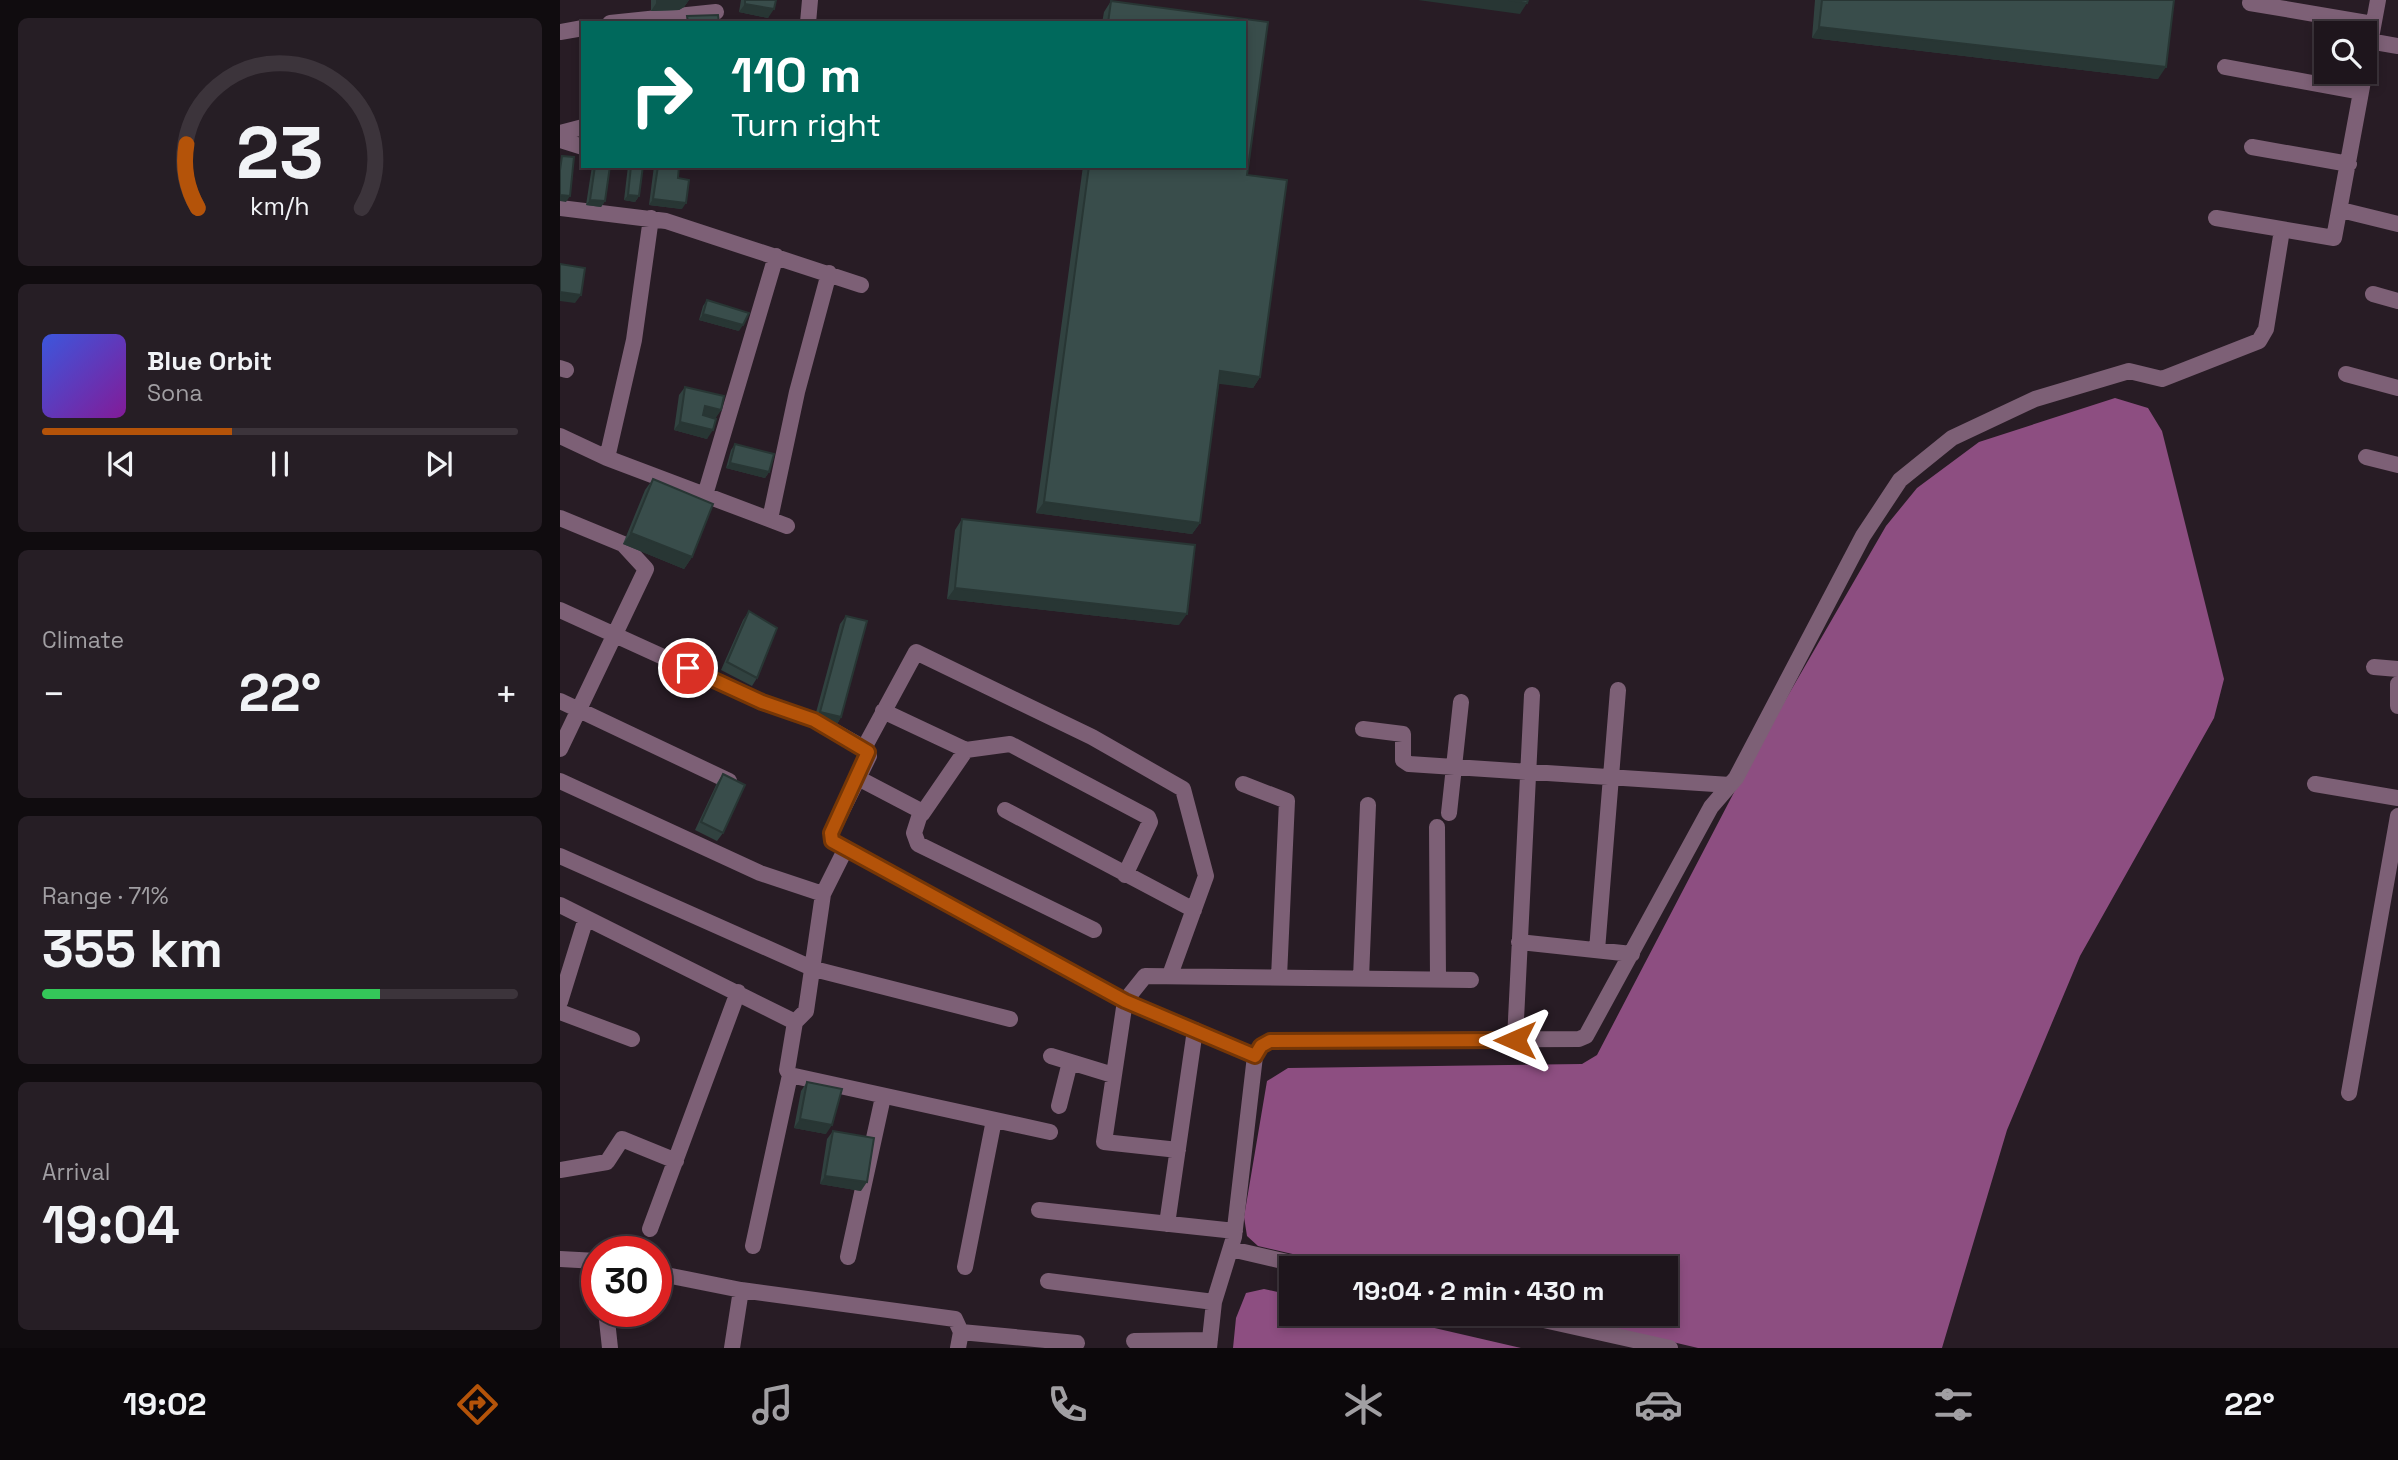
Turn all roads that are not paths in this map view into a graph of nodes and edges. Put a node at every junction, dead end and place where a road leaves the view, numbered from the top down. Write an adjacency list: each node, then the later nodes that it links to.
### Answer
1 (810, 0): 6 (street)
2 (2378, 0): 8 (street)
3 (2250, 3): 7 (street)
4 (716, 12): 5 (street)
5 (629, 21)
6 (808, 21)
7 (2355, 21)
8 (2374, 21)
9 (581, 28): 10 (street)
10 (560, 32)
11 (2377, 42): 12 (street)
12 (2398, 46)
13 (2225, 66): 15 (street)
14 (2362, 84): 15 (street)
15 (2361, 92): 21 (street)
16 (581, 128): 17 (street)
17 (560, 133)
18 (560, 139): 19 (street)
19 (581, 146)
20 (2252, 147): 21 (street)
21 (2348, 164): 23 (street)
22 (560, 208): 24 (street)
23 (2341, 210): 26 (street); 27 (street)
24 (651, 218): 28 (street); 37 (street)
25 (2216, 218): 27 (street)
26 (2398, 224)
27 (2282, 230): 67 (street)
28 (776, 256): 29 (street); 39 (street)
29 (829, 274): 30 (street); 41 (street)
30 (862, 285)
31 (2373, 294): 32 (street)
32 (2398, 301)
33 (2346, 374): 34 (street)
34 (2398, 388)
35 (560, 436): 37 (street)
36 (2366, 457): 38 (street)
37 (607, 458): 39 (street)
38 (2398, 466)
39 (705, 495): 41 (street)
40 (560, 517): 44 (street)
41 (770, 519): 42 (street)
42 (787, 526)
43 (560, 610): 44 (street)
44 (613, 634): 53 (street); 56 (street)
45 (2374, 667): 46 (street)
46 (2398, 668)
47 (2398, 684): 52 (street)
48 (1618, 691): 61 (street)
49 (1532, 695): 60 (street)
50 (560, 701): 53 (street)
51 (1461, 702): 59 (street)
52 (2398, 706)
53 (578, 710): 57 (street); 64 (street)
54 (883, 711): 56 (street); 58 (street); 81 (street)
55 (1363, 729): 59 (street)
56 (864, 748): 62 (street)
57 (560, 749)
58 (966, 750): 72 (street); 77 (street)
59 (1456, 767): 60 (street); 71 (street)
60 (1528, 772): 61 (street); 84 (street)
61 (1610, 777): 67 (street); 85 (street)
62 (858, 778): 72 (street); 75 (street)
63 (560, 781): 79 (street)
64 (729, 781)
65 (1243, 784): 89 (street)
66 (2315, 784): 68 (street)
67 (1730, 785): 86 (street)
68 (2398, 798)
69 (1367, 806): 90 (street)
70 (1004, 810): 77 (street)
71 (1449, 813)
72 (922, 814): 83 (street)
73 (2398, 816): 78 (street)
74 (1437, 827): 91 (street)
75 (846, 848): 79 (street); 94 (street)
76 (560, 856): 87 (street)
77 (1125, 875): 81 (street)
78 (2393, 877): 107 (street)
79 (823, 894): 87 (street)
80 (560, 905): 82 (street)
81 (1194, 911): 88 (street)
82 (586, 918): 93 (street); 95 (street)
83 (1094, 930)
84 (1519, 942): 85 (street); 101 (street)
85 (1597, 950): 86 (street)
86 (1632, 954): 101 (street)
87 (814, 969): 97 (street); 98 (street)
88 (1170, 975): 89 (street); 94 (street)
89 (1279, 977): 90 (street)
90 (1361, 978): 91 (street)
91 (1438, 979): 92 (street)
92 (1471, 980)
93 (738, 992): 98 (street); 113 (street)
94 (1125, 1001): 99 (street); 106 (street)
95 (560, 1002)
96 (560, 1012): 100 (street)
97 (1010, 1019)
98 (795, 1022): 105 (street)
99 (1195, 1030): 103 (street); 112 (street)
100 (632, 1039)
101 (1515, 1040): 103 (street)
102 (1051, 1056): 104 (street)
103 (1255, 1056): 118 (street)
104 (1070, 1062): 106 (street); 109 (street)
105 (790, 1075): 108 (street); 119 (street)
106 (1113, 1075): 112 (street)
107 (2349, 1093)
108 (883, 1097): 110 (street); 121 (street)
109 (1059, 1107)
110 (995, 1120): 111 (street); 125 (street)
111 (1050, 1132)
112 (1178, 1150): 116 (street)
113 (676, 1161): 114 (street); 117 (street)
114 (560, 1170)
115 (1039, 1210): 116 (street)
116 (1167, 1224): 118 (street)
117 (650, 1229)
118 (1235, 1231): 120 (street)
119 (753, 1247)
120 (1231, 1249): 124 (street); 129 (street)
121 (848, 1257)
122 (560, 1259): 123 (street)
123 (581, 1260)
124 (1279, 1260)
125 (965, 1267)
126 (672, 1276): 128 (street)
127 (1048, 1281): 129 (street)
128 (741, 1290): 132 (street); 138 (street)
129 (1214, 1301): 136 (street)
130 (1571, 1326): 139 (street)
131 (608, 1327): 137 (street)
132 (959, 1340): 135 (street)
133 (1134, 1341): 136 (street)
134 (1077, 1343): 135 (street)
135 (1041, 1344)
136 (1209, 1344)
137 (610, 1348)
138 (732, 1348)
139 (1670, 1348)

